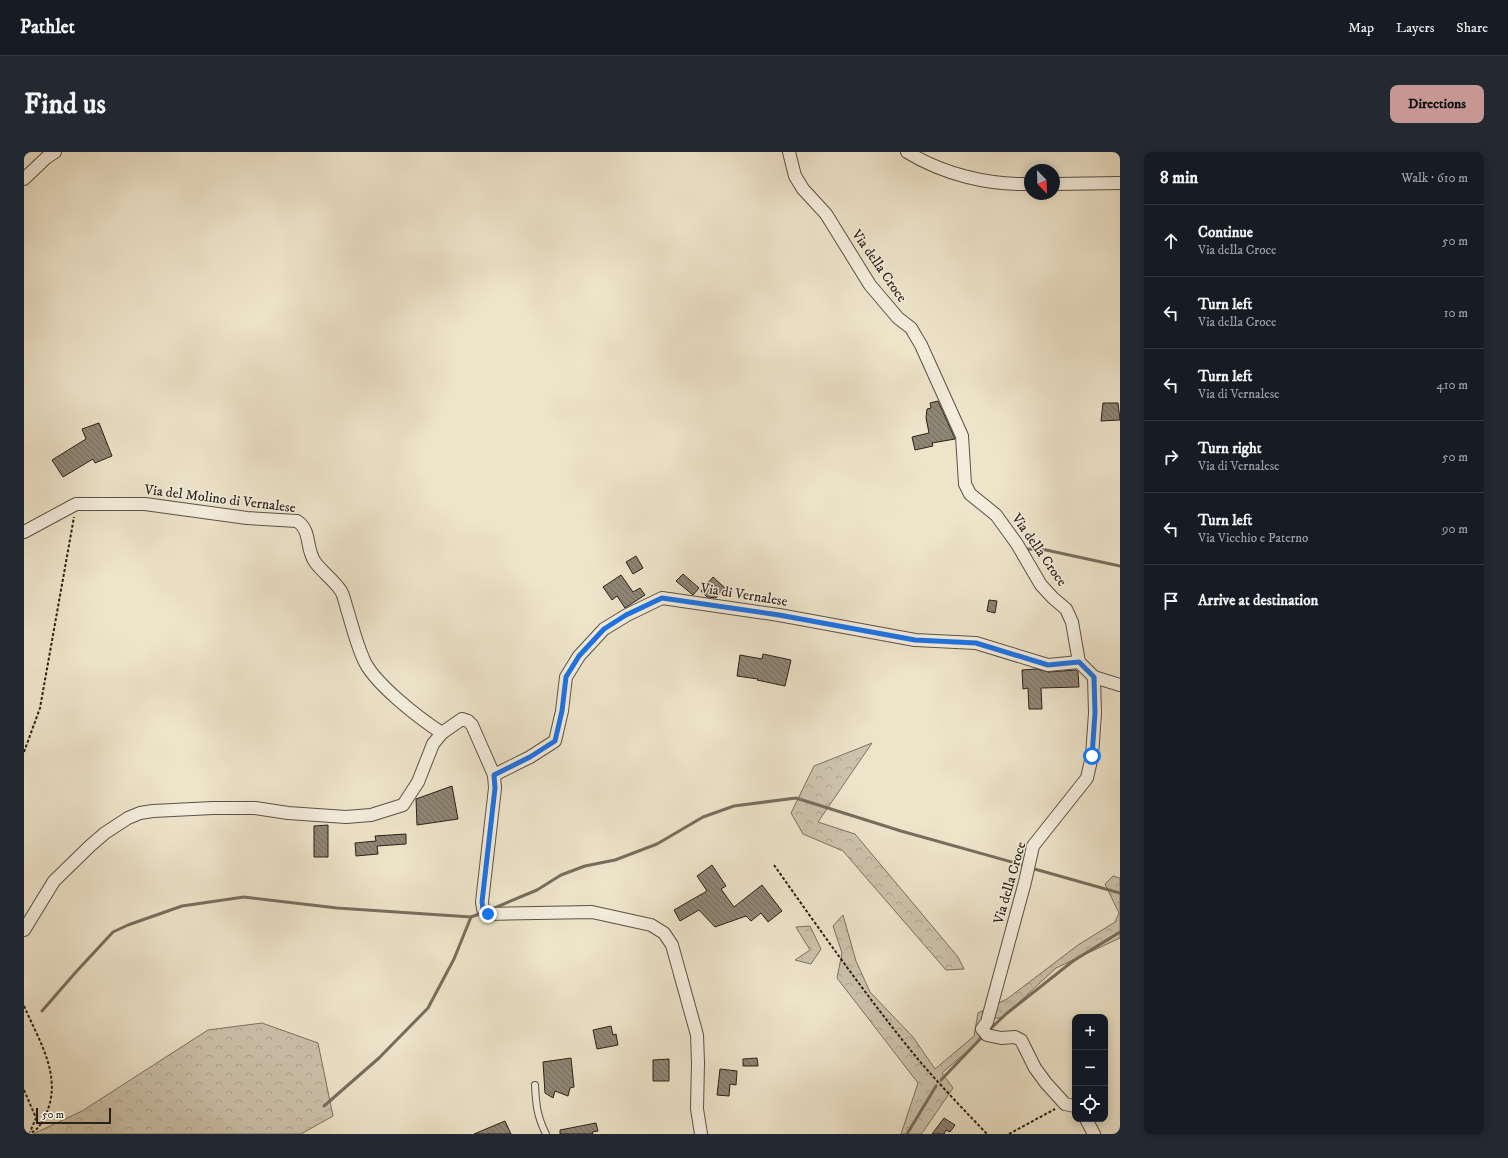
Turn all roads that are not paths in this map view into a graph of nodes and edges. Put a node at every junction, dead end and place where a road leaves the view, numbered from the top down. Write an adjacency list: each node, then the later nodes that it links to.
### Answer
1 (55, 152): 4 (street)
2 (789, 152): 9 (street, Via della Croce)
3 (907, 152): 6 (street)
4 (24, 179)
5 (1120, 183): 7 (street)
6 (1024, 184)
7 (1060, 184)
8 (24, 532): 12 (street, Via del Molino di Vernalese)
9 (1079, 662): 10 (street); 13 (street, Via di Vernalese)
10 (1094, 677): 11 (street); 16 (street, Via della Croce)
11 (1120, 685)
12 (442, 733): 13 (street); 14 (street)
13 (494, 775): 19 (street)
14 (24, 930)
15 (535, 1085): 18 (lane)
16 (1070, 1105)
17 (1088, 1122): 20 (street)
18 (546, 1134)
19 (701, 1134)
20 (1094, 1134)

